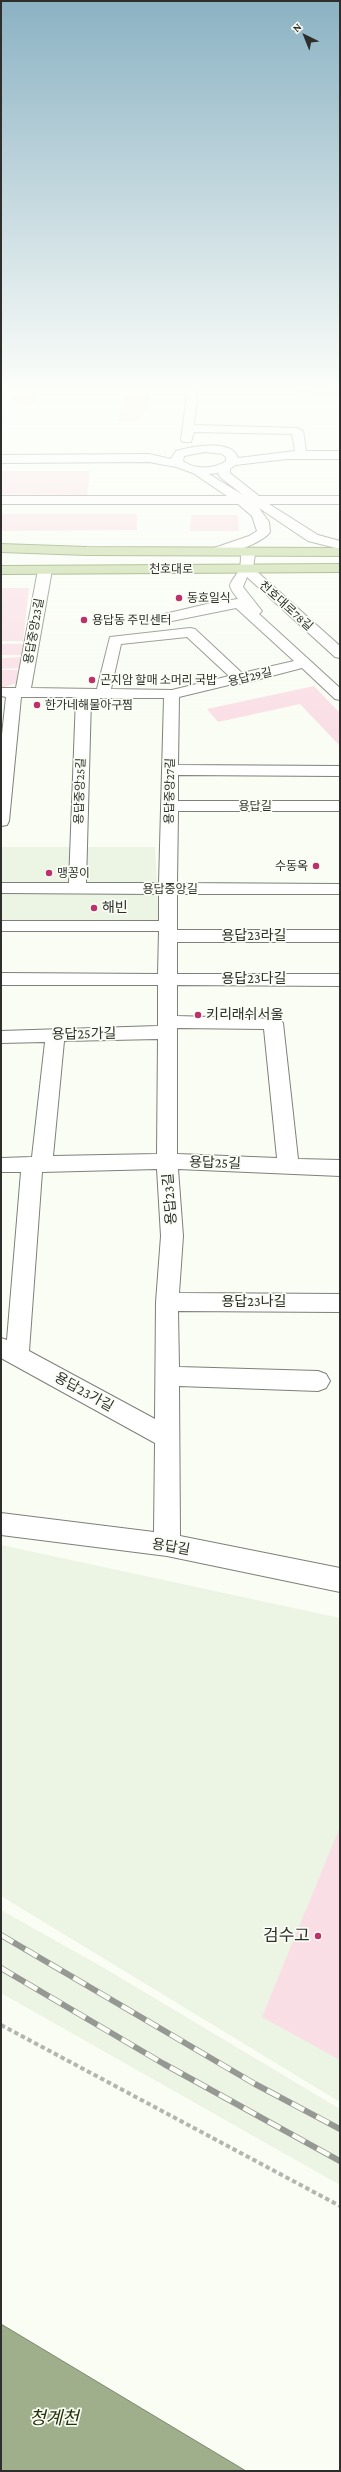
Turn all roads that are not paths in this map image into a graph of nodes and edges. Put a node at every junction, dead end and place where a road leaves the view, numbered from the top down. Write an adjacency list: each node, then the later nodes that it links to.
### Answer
1 (251, 503): 3 (street)
2 (284, 503): 3 (street)
3 (256, 505): 4 (street); 6 (street)
4 (340, 544)
5 (1, 548): 6 (main road, 천호대로)
6 (219, 551): 7 (main road, 천호대로)
7 (248, 552): 8 (main road, 천호대로); 9 (street)
8 (340, 552)
9 (246, 568): 10 (main road, 천호대로); 12 (main road, 천호대로); 13 (street); 15 (street, 천호대로78길)
10 (340, 568)
11 (1, 570): 12 (main road, 천호대로)
12 (45, 570): 18 (street, 용답중앙23길)
13 (257, 618): 14 (street); 16 (street)
14 (157, 620)
15 (340, 654)
16 (306, 663): 17 (street, 용답29길); 22 (street)
17 (241, 680): 20 (street); 21 (street, 용답29길)
18 (12, 692): 19 (street, 용답29길); 27 (street, 용답중앙23길)
19 (84, 693): 20 (street, 용답29길); 29 (street, 용답중앙25길)
20 (103, 693): 21 (street, 용답29길)
21 (172, 694): 23 (street, 용답중앙27길)
22 (340, 696)
23 (170, 770): 24 (street); 25 (street, 용답중앙27길)
24 (340, 771)
25 (170, 806): 26 (street, 용답길); 30 (street, 용답중앙27길)
26 (340, 806)
27 (1, 821)
28 (1, 888): 29 (street, 용답중앙길)
29 (77, 889): 30 (street, 용답중앙길)
30 (168, 889): 31 (street, 용답중앙길); 33 (street, 용답23길)
31 (340, 889)
32 (1, 926): 33 (street)
33 (168, 931): 34 (street, 용답23라길); 36 (street, 용답23길)
34 (340, 936)
35 (1, 979): 36 (street)
36 (168, 979): 37 (street, 용답23다길); 38 (street, 용답23길)
37 (340, 980)
38 (168, 1027): 39 (street, 용답25가길); 41 (street, 용답23길); 44 (street)
39 (55, 1035): 40 (street, 용답25가길); 43 (street)
40 (1, 1038)
41 (168, 1162): 43 (street, 용답25길); 44 (street, 용답25길); 46 (street, 용답23길)
42 (1, 1165): 43 (street, 용답25길)
43 (37, 1165): 48 (street)
44 (288, 1165): 45 (street, 용답25길)
45 (340, 1168)
46 (167, 1302): 47 (street, 용답23나길); 49 (street, 용답23길)
47 (340, 1303)
48 (9, 1352): 51 (street, 용답23가길)
49 (167, 1376): 50 (street); 51 (street, 용답23길)
50 (318, 1381)
51 (167, 1438): 53 (street, 용답23길)
52 (1, 1524): 53 (street, 용답길)
53 (167, 1545): 54 (street, 용답길)
54 (340, 1580)

